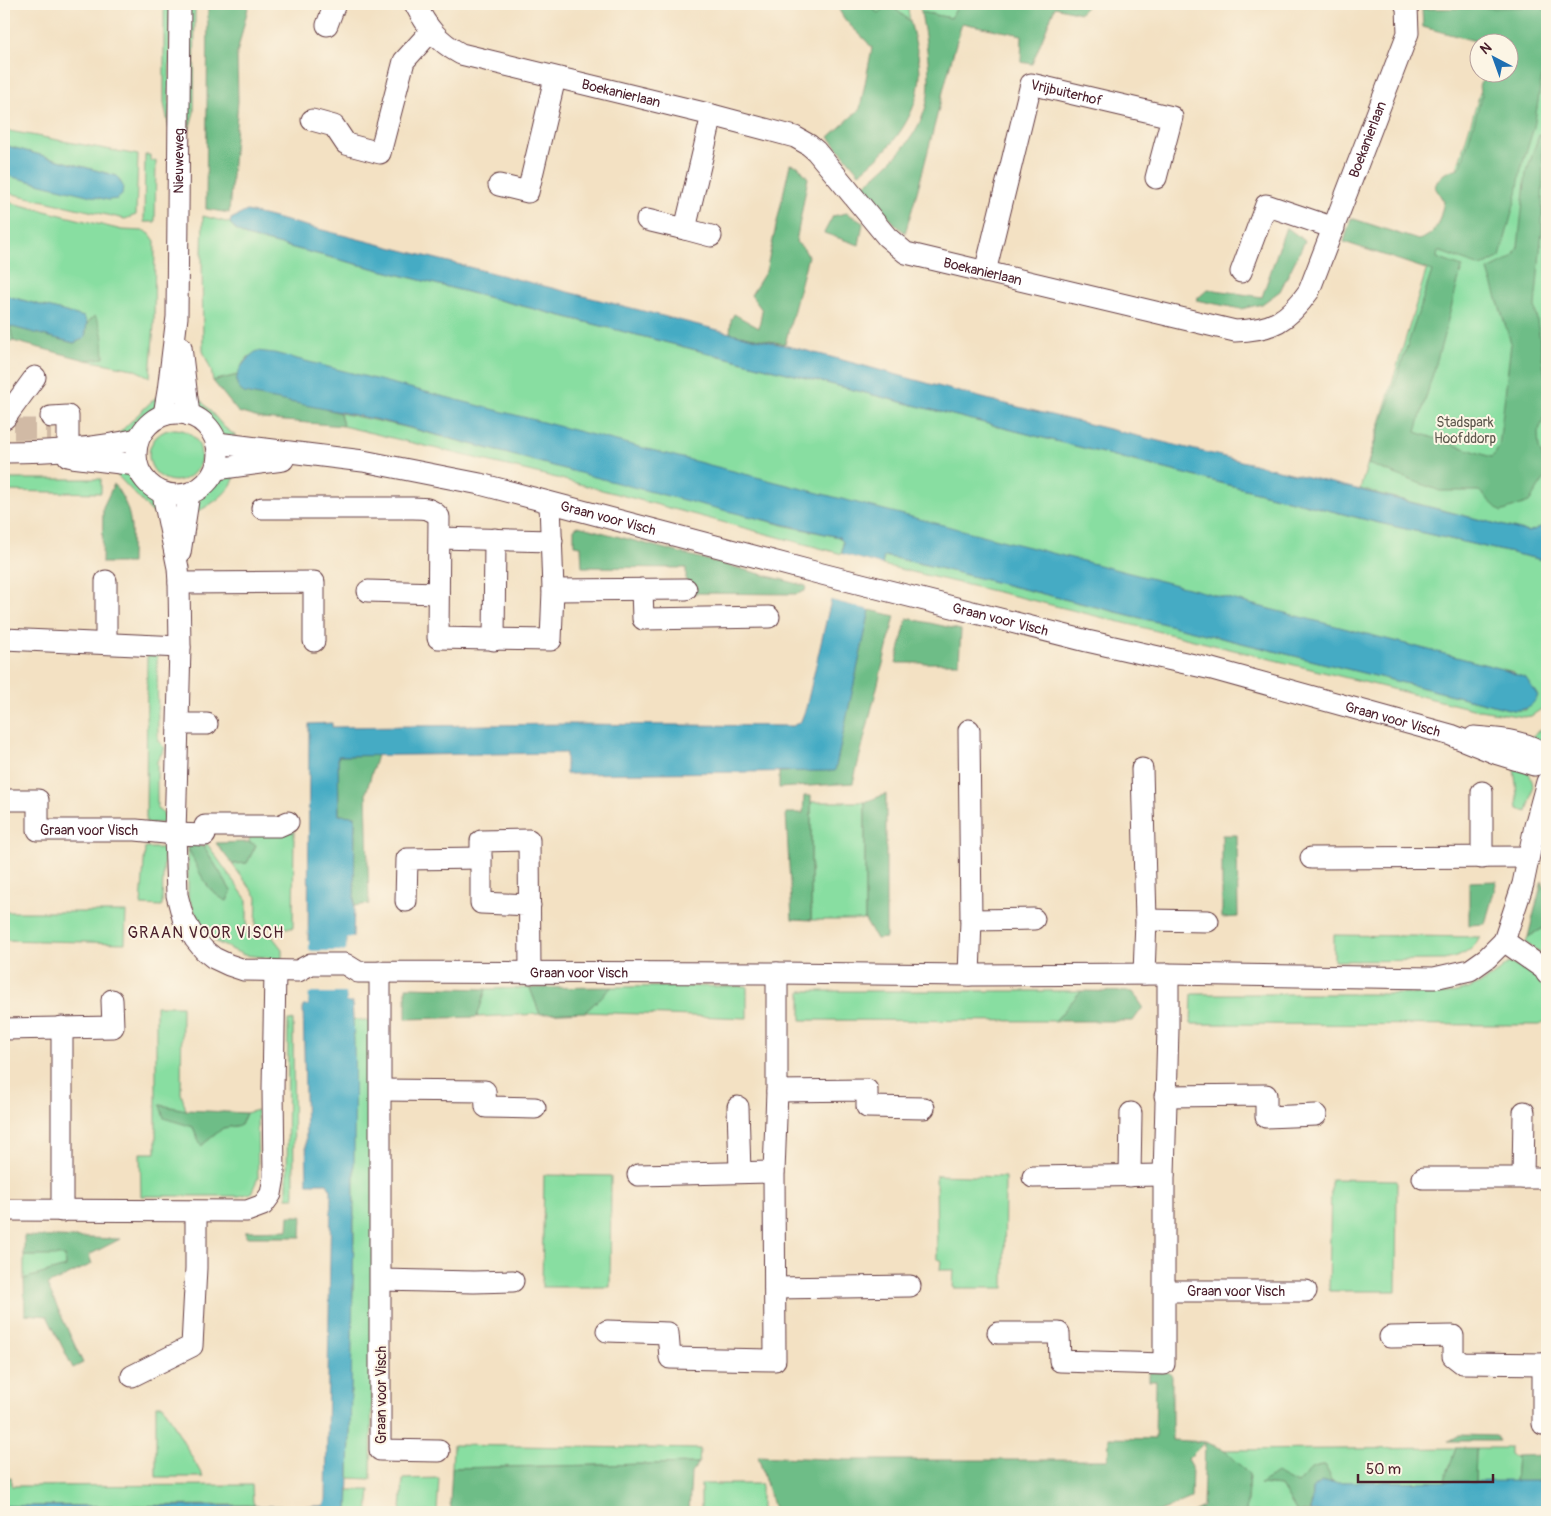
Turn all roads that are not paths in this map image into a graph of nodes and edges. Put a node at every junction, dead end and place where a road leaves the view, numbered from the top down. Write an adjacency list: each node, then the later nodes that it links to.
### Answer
1 (180, 4): 18 (street, Nieuweweg)
2 (335, 4): 5 (street)
3 (415, 4): 6 (street, Boekanierlaan)
4 (1405, 4): 13 (street, Boekanierlaan)
5 (327, 25)
6 (431, 31): 7 (street, Boekanierlaan); 9 (street)
7 (555, 78): 8 (street, Boekanierlaan); 11 (street)
8 (712, 115): 14 (street); 16 (street, Boekanierlaan)
9 (312, 120)
10 (1156, 178): 16 (street, Vrijbuiterhof)
11 (499, 185)
12 (646, 220): 14 (street)
13 (1334, 228): 16 (street, Boekanierlaan); 17 (street)
14 (684, 229): 15 (street)
15 (711, 236)
16 (985, 272)
17 (1241, 272)
18 (177, 317): 20 (street, Nieuweweg); 21 (street, Nieuweweg)
19 (35, 377): 22 (street)
20 (190, 414): 21 (street); 25 (street)
21 (164, 415): 24 (street)
22 (9, 423): 26 (street)
23 (61, 436): 24 (street); 26 (street); 28 (street)
24 (138, 439): 28 (street)
25 (217, 443): 27 (street, Graan voor Visch); 29 (street)
26 (4, 452)
27 (318, 456): 29 (street, Graan voor Visch); 32 (street, Graan voor Visch)
28 (136, 465): 30 (street)
29 (216, 469): 31 (street)
30 (163, 494): 31 (street); 37 (street, Graan voor Visch)
31 (190, 494): 37 (street, Graan voor Visch)
32 (550, 503): 36 (street, Graan voor Visch); 53 (street, Graan voor Visch)
33 (262, 508): 34 (street, Graan voor Visch)
34 (440, 538): 35 (street); 43 (street, Graan voor Visch)
35 (495, 539): 36 (street); 47 (street)
36 (552, 541): 41 (street, Graan voor Visch)
37 (178, 576): 46 (street); 49 (street, Graan voor Visch)
38 (106, 581): 48 (street)
39 (642, 589): 40 (street); 41 (street); 44 (street)
40 (686, 589)
41 (553, 590): 47 (street, Graan voor Visch)
42 (368, 591): 43 (street)
43 (438, 592): 47 (street, Graan voor Visch)
44 (769, 617)
45 (4, 639): 48 (street)
46 (314, 640)
47 (494, 640)
48 (106, 642): 49 (street)
49 (180, 647): 50 (street, Graan voor Visch)
50 (179, 724): 51 (street); 61 (street, Graan voor Visch)
51 (207, 724)
52 (970, 730): 69 (street)
53 (1451, 735): 54 (street, Graan voor Visch); 55 (street, Graan voor Visch)
54 (1547, 756)
55 (1547, 762)
56 (1142, 769): 70 (street)
57 (1547, 782): 62 (street, Graan voor Visch)
58 (1482, 792): 65 (street)
59 (4, 800): 61 (street, Graan voor Visch)
60 (288, 822): 61 (street, Graan voor Visch)
61 (175, 834): 73 (street, Graan voor Visch)
62 (1528, 857): 65 (street); 72 (street, Graan voor Visch)
63 (481, 858): 66 (street); 67 (street); 67 (street)
64 (1311, 858): 65 (street)
65 (1482, 858)
66 (406, 901)
67 (530, 905): 75 (street)
68 (1034, 919): 69 (street)
69 (971, 920): 80 (street)
70 (1146, 920): 71 (street); 77 (street)
71 (1208, 921)
72 (1504, 941): 78 (street, Graan voor Visch); 79 (street)
73 (275, 971): 74 (street, Graan voor Visch); 104 (street)
74 (380, 972): 75 (street, Graan voor Visch); 84 (street, Graan voor Visch)
75 (530, 973): 76 (street, Graan voor Visch)
76 (777, 973): 80 (street, Graan voor Visch); 85 (street)
77 (1144, 974): 78 (street, Graan voor Visch); 80 (street, Graan voor Visch)
78 (1168, 974): 86 (street)
79 (1547, 974)
80 (969, 975)
81 (112, 1000): 82 (street)
82 (62, 1027): 83 (street); 103 (street)
83 (4, 1030)
84 (381, 1090): 88 (street); 105 (street, Graan voor Visch)
85 (777, 1091): 89 (street); 94 (street)
86 (1165, 1096): 92 (street); 97 (street)
87 (738, 1107): 93 (street)
88 (535, 1108)
89 (924, 1108)
90 (1524, 1112): 100 (street)
91 (1131, 1113): 96 (street)
92 (1316, 1115)
93 (740, 1172): 94 (street); 95 (street)
94 (774, 1172): 108 (street)
95 (638, 1175)
96 (1130, 1176): 97 (street); 98 (street)
97 (1164, 1176): 110 (street)
98 (1034, 1177)
99 (1423, 1178): 100 (street)
100 (1523, 1178): 101 (street)
101 (1547, 1178)
102 (4, 1210): 103 (street)
103 (62, 1211): 104 (street)
104 (196, 1212): 115 (street)
105 (381, 1280): 106 (street); 117 (street, Graan voor Visch)
106 (513, 1281)
107 (910, 1286): 108 (street)
108 (774, 1288): 111 (street)
109 (1306, 1291): 110 (street, Graan voor Visch)
110 (1165, 1292): 112 (street)
111 (607, 1331)
112 (998, 1333)
113 (1390, 1337): 114 (street)
114 (1545, 1364): 116 (street)
115 (132, 1376)
116 (1543, 1424)
117 (439, 1451)

